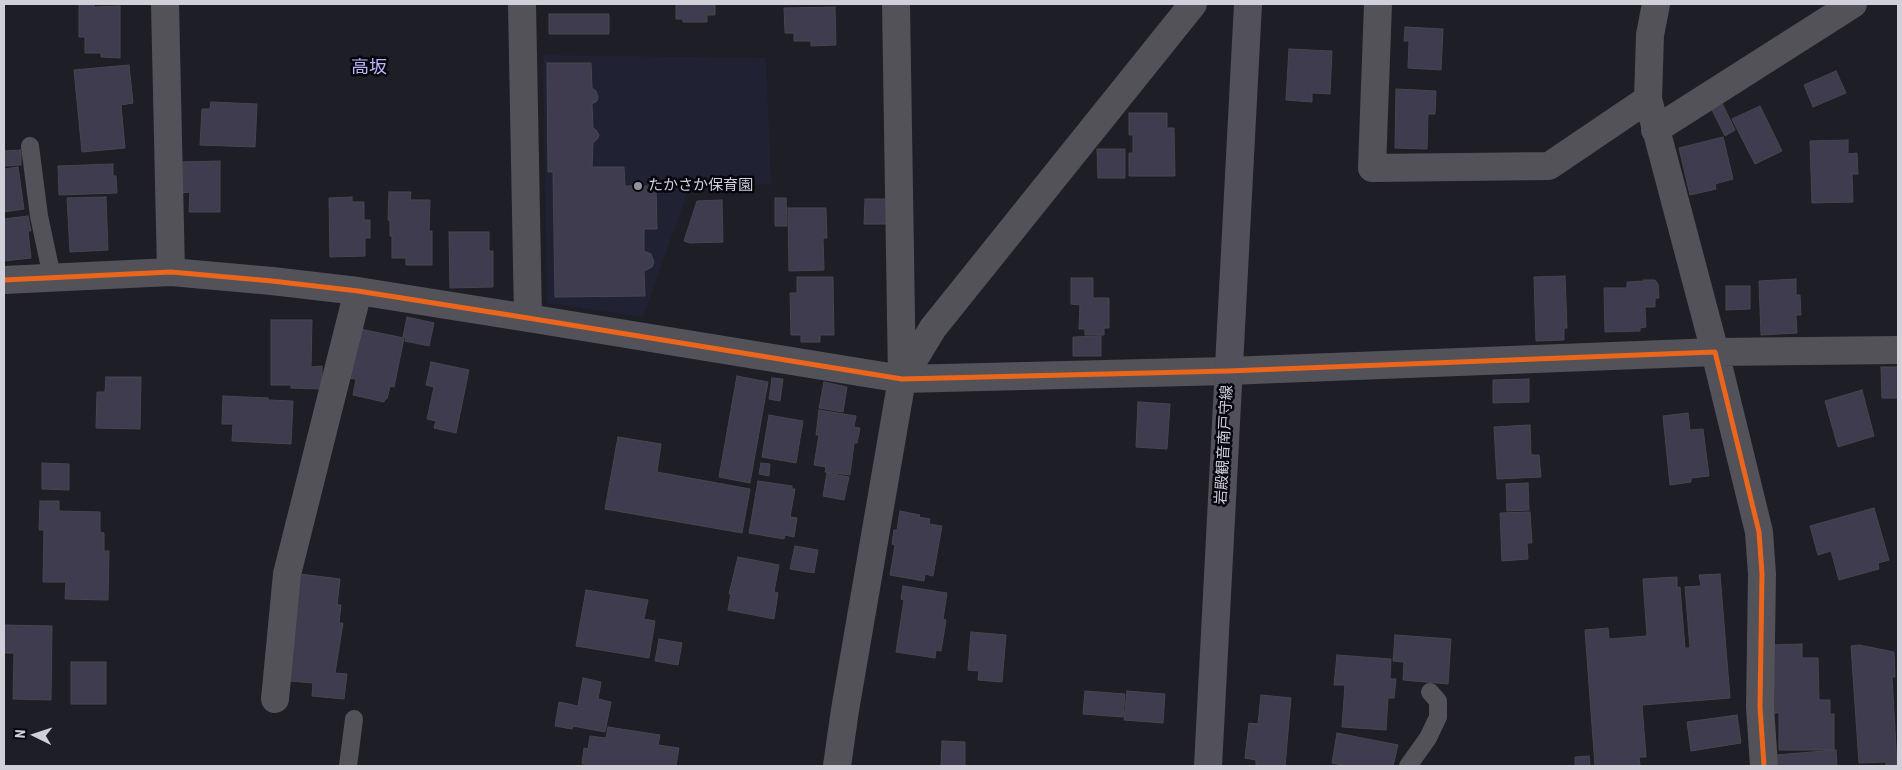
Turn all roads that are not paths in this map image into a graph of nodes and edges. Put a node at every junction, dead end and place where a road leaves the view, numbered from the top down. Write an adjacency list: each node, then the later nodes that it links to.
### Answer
1 (165, 4): 12 (street)
2 (522, 4): 16 (street)
3 (896, 4): 20 (street)
4 (1193, 4): 20 (street)
5 (1248, 4): 19 (main road, 岩殿観音南戸守線)
6 (1378, 4): 9 (street)
7 (1656, 4): 9 (street)
8 (1853, 4): 10 (street)
9 (1648, 98): 10 (street)
10 (1656, 130): 18 (street)
11 (30, 146): 13 (lane)
12 (171, 272): 13 (street); 15 (street)
13 (52, 276): 14 (street)
14 (4, 280)
15 (358, 291): 16 (street); 22 (street)
16 (528, 318): 20 (street)
17 (1898, 350): 18 (street)
18 (1716, 352): 19 (street); 28 (street)
19 (1228, 370): 20 (street); 26 (main road, 岩殿観音南戸守線)
20 (902, 379): 25 (street)
21 (1430, 692): 27 (lane)
22 (275, 699)
23 (354, 719): 24 (lane)
24 (348, 766)
25 (838, 766)
26 (1208, 766)
27 (1408, 766)
28 (1764, 766)

